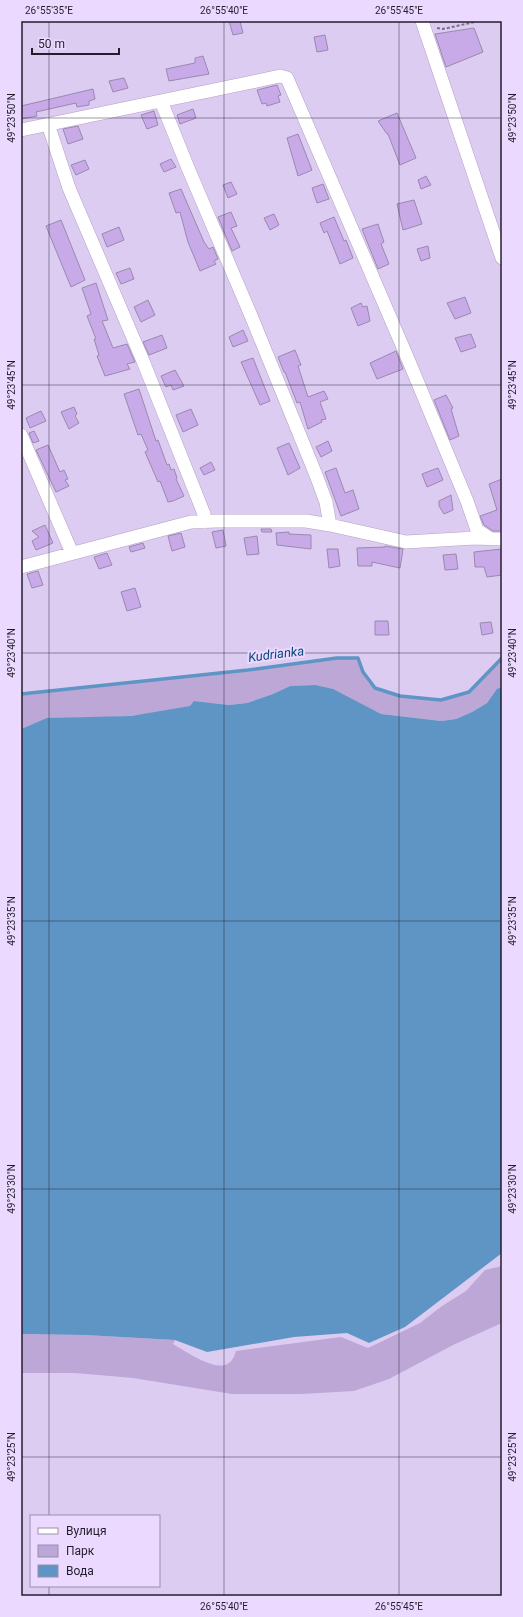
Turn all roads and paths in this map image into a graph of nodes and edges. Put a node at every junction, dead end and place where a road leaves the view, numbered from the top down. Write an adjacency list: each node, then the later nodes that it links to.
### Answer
1 (478, 21): 2 (path)
2 (422, 23): 6 (street)
3 (161, 101): 4 (street); 9 (street); 10 (street)
4 (48, 124): 5 (street); 8 (street)
5 (21, 130)
6 (502, 258)
7 (21, 435): 11 (street)
8 (205, 522): 9 (street); 11 (street)
9 (330, 525): 10 (street)
10 (497, 539)
11 (72, 553): 12 (street)
12 (21, 567)

